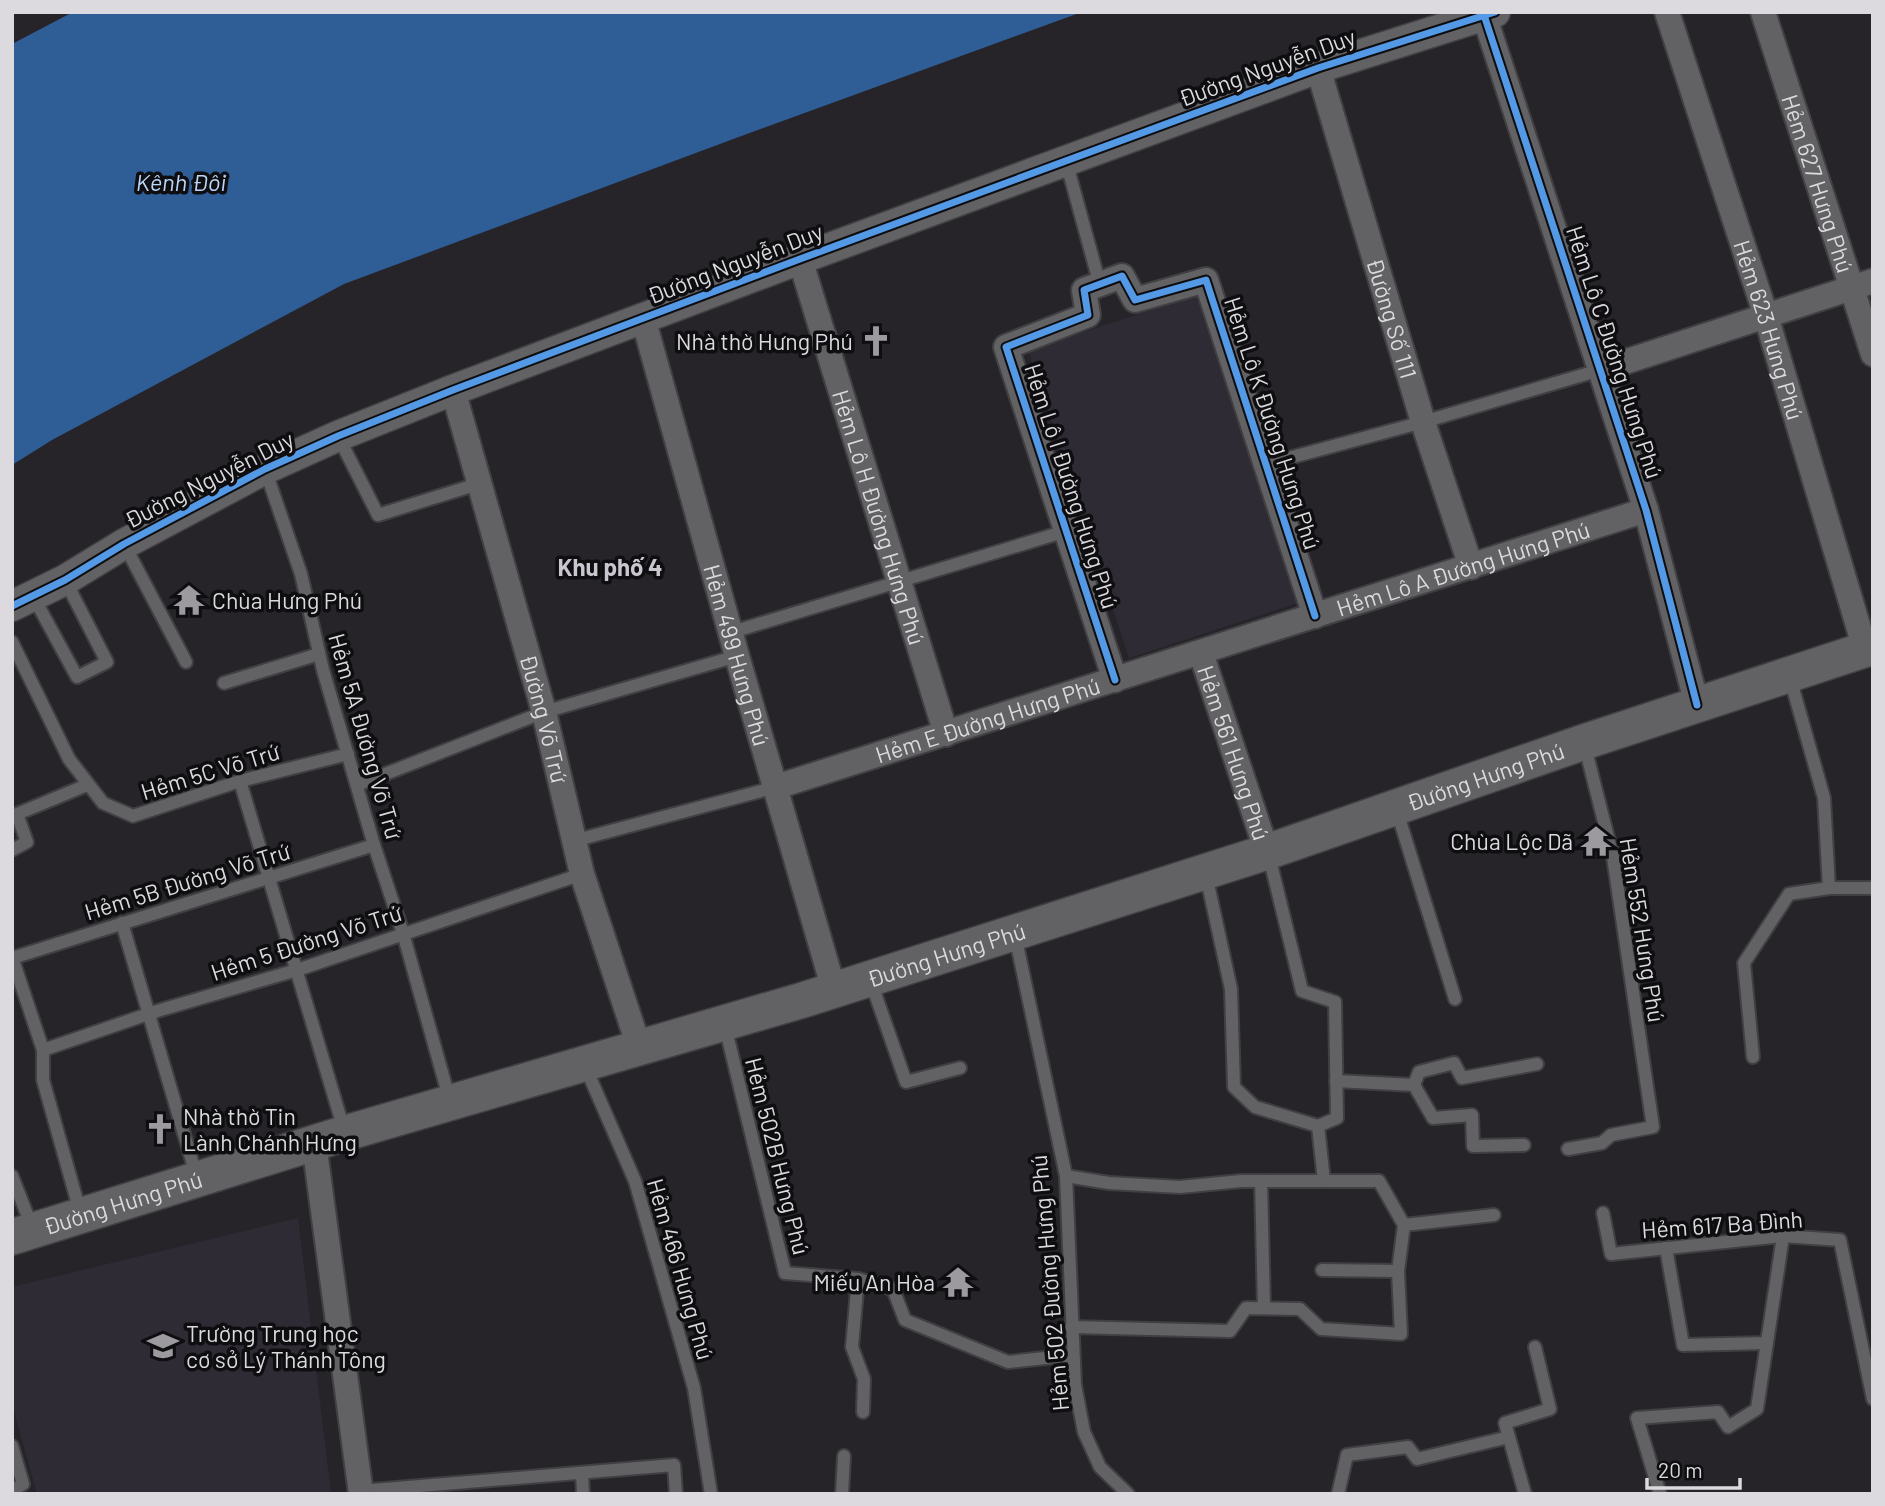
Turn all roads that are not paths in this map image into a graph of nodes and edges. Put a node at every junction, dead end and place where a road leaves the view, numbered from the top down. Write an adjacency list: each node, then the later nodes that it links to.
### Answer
1 (1667, 12): 9 (street, Hẻm 623 Hưng Phú)
2 (1763, 12): 7 (street, Hẻm 627 Hưng Phú)
3 (1490, 14): 4 (street, Đường Nguyễn Duy); 12 (street, Hẻm Lô C Đường Hưng Phú)
4 (1318, 68): 5 (street, Đường Nguyễn Duy); 14 (street, Đường Số 111)
5 (1066, 161): 6 (street, Đường Nguyễn Duy); 8 (lane)
6 (800, 259): 10 (street, Đường Nguyễn Duy); 24 (street, Hẻm Lô H Đường Hưng Phú)
7 (1862, 284): 9 (street); 11 (street, Hẻm 627 Hưng Phú)
8 (1100, 285): 16 (street, Hẻm Lô K Đường Hưng Phú); 20 (street, Hẻm Lô I Đường Hưng Phú)
9 (1766, 316): 12 (street); 29 (street, Hẻm 623 Hưng Phú)
10 (643, 318): 13 (street, Đường Nguyễn Duy); 28 (street, Hẻm 499 Hưng Phú)
11 (1873, 354)
12 (1600, 370): 14 (lane); 19 (street, Hẻm Lô C Đường Hưng Phú)
13 (453, 390): 15 (street, Đường Nguyễn Duy); 18 (street, Đường Võ Trứ)
14 (1423, 422): 16 (lane); 22 (street, Đường Số 111)
15 (338, 436): 17 (street, Đường Nguyễn Duy); 18 (lane)
16 (1266, 464): 26 (street, Hẻm Lô K Đường Hưng Phú)
17 (265, 469): 21 (street, Đường Nguyễn Duy); 31 (lane, Hẻm 5A Đường Võ Trứ)
18 (478, 484): 37 (street, Đường Võ Trứ)
19 (1646, 510): 22 (street, Hẻm Lô A Đường Hưng Phú); 36 (street, Hẻm Lô C Đường Hưng Phú)
20 (1066, 531): 24 (lane); 34 (street, Hẻm Lô I Đường Hưng Phú)
21 (124, 544): 23 (street, Đường Nguyễn Duy); 32 (lane)
22 (1471, 567): 26 (street, Hẻm Lô A Đường Hưng Phú)
23 (65, 580): 25 (street, Đường Nguyễn Duy); 25 (lane)
24 (900, 582): 28 (lane); 38 (street, Hẻm Lô H Đường Hưng Phú)
25 (22, 601)
26 (1315, 616): 30 (street, Hẻm Lô A Đường Hưng Phú)
27 (12, 642): 42 (lane, Hẻm 5C Võ Trứ)
28 (734, 644): 37 (lane); 44 (street, Hẻm 499 Hưng Phú)
29 (1869, 648): 33 (main road, Đường Hưng Phú)
30 (1201, 653): 34 (street, Hẻm E Đường Hưng Phú); 49 (street, Hẻm 561 Hưng Phú)
31 (319, 654): 35 (lane); 40 (lane, Hẻm 5A Đường Võ Trứ)
32 (186, 662)
33 (1788, 674): 36 (main road, Đường Hưng Phú); 53 (lane)
34 (1115, 680): 38 (street, Hẻm E Đường Hưng Phú)
35 (224, 683)
36 (1697, 705): 39 (main road, Đường Hưng Phú)
37 (544, 712): 43 (lane); 46 (street, Đường Võ Trứ)
38 (946, 734): 44 (street, Hẻm E Đường Hưng Phú)
39 (1584, 742): 45 (main road, Đường Hưng Phú); 77 (lane, Hẻm 552 Hưng Phú)
40 (348, 754): 41 (lane, Hẻm 5C Võ Trứ); 43 (lane, Hẻm 5A Đường Võ Trứ)
41 (240, 781): 42 (lane, Hẻm 5C Võ Trứ); 52 (lane)
42 (87, 785): 48 (lane)
43 (357, 785): 47 (lane, Hẻm 5A Đường Võ Trứ)
44 (776, 787): 46 (lane); 61 (street, Hẻm 499 Hưng Phú)
45 (1396, 807): 49 (main road, Đường Hưng Phú); 62 (lane)
46 (573, 841): 51 (street, Đường Võ Trứ)
47 (374, 845): 52 (lane, Hẻm 5B Đường Võ Trứ); 57 (lane, Hẻm 5A Đường Võ Trứ)
48 (12, 850)
49 (1267, 852): 50 (main road, Đường Hưng Phú); 71 (lane)
50 (1205, 872): 56 (main road, Đường Hưng Phú); 74 (lane)
51 (582, 874): 57 (lane, Hẻm 5 Đường Võ Trứ); 65 (street, Đường Võ Trứ)
52 (269, 877): 55 (lane, Hẻm 5B Đường Võ Trứ); 59 (lane)
53 (1829, 888): 54 (lane); 67 (lane)
54 (1873, 888)
55 (122, 923): 58 (lane, Hẻm 5B Đường Võ Trứ); 63 (lane)
56 (1015, 931): 60 (main road, Đường Hưng Phú); 79 (lane, Hẻm 502 Đường Hưng Phú)
57 (403, 933): 59 (lane, Hẻm 5 Đường Võ Trứ); 73 (lane, Hẻm 5A Đường Võ Trứ)
58 (12, 957): 66 (lane)
59 (297, 970): 63 (lane, Hẻm 5 Đường Võ Trứ); 75 (lane)
60 (870, 978): 61 (main road, Đường Hưng Phú); 70 (lane)
61 (834, 990): 64 (main road, Đường Hưng Phú)
62 (1455, 999)
63 (150, 1014): 66 (lane, Hẻm 5 Đường Võ Trứ); 80 (lane)
64 (725, 1023): 65 (main road, Đường Hưng Phú); 92 (lane, Hẻm 502B Hưng Phú)
65 (639, 1047): 68 (main road, Đường Hưng Phú)
66 (43, 1050): 85 (lane)
67 (1753, 1057)
68 (584, 1064): 73 (main road, Đường Hưng Phú); 108 (lane, Hẻm 466 Hưng Phú)
69 (1537, 1064): 72 (lane)
70 (960, 1068)
71 (1336, 1081): 72 (lane); 74 (lane)
72 (1414, 1085): 76 (lane)
73 (450, 1102): 75 (main road, Đường Hưng Phú)
74 (1318, 1126): 82 (lane)
75 (330, 1138): 80 (main road, Đường Hưng Phú); 105 (street)
76 (1524, 1145)
77 (1569, 1149)
78 (12, 1176): 87 (lane)
79 (1066, 1176): 81 (lane); 94 (lane, Hẻm 502 Đường Hưng Phú)
80 (197, 1178): 85 (main road, Đường Hưng Phú)
81 (1261, 1181): 82 (lane); 93 (lane)
82 (1324, 1181): 86 (lane)
83 (1603, 1213): 89 (lane, Hẻm 617 Ba Đình)
84 (1494, 1214): 86 (lane)
85 (81, 1215): 87 (main road, Đường Hưng Phú)
86 (1404, 1225): 91 (lane)
87 (23, 1234)
88 (1783, 1236): 89 (lane, Hẻm 617 Ba Đình); 95 (lane); 98 (lane, Hẻm 617 Ba Đình)
89 (1666, 1248): 95 (lane)
90 (1322, 1270): 91 (lane)
91 (1398, 1271): 93 (lane)
92 (858, 1279): 97 (lane, Hẻm 502B Hưng Phú); 99 (lane)
93 (1264, 1308): 94 (lane)
94 (1071, 1326): 97 (lane, Hẻm 502 Đường Hưng Phú)
95 (1767, 1343): 113 (lane)
96 (1535, 1347): 100 (lane)
97 (1073, 1355): 110 (lane, Hẻm 502 Đường Hưng Phú)
98 (1873, 1399)
99 (863, 1412)
100 (1509, 1437): 111 (lane); 112 (lane)
101 (12, 1446): 104 (lane)
102 (844, 1457): 109 (lane)
103 (582, 1473): 105 (lane); 106 (lane); 107 (lane)
104 (12, 1491)
105 (361, 1492)
106 (583, 1494)
107 (676, 1494)
108 (711, 1494)
109 (842, 1494)
110 (1128, 1494)
111 (1338, 1494)
112 (1525, 1494)
113 (1660, 1494)

